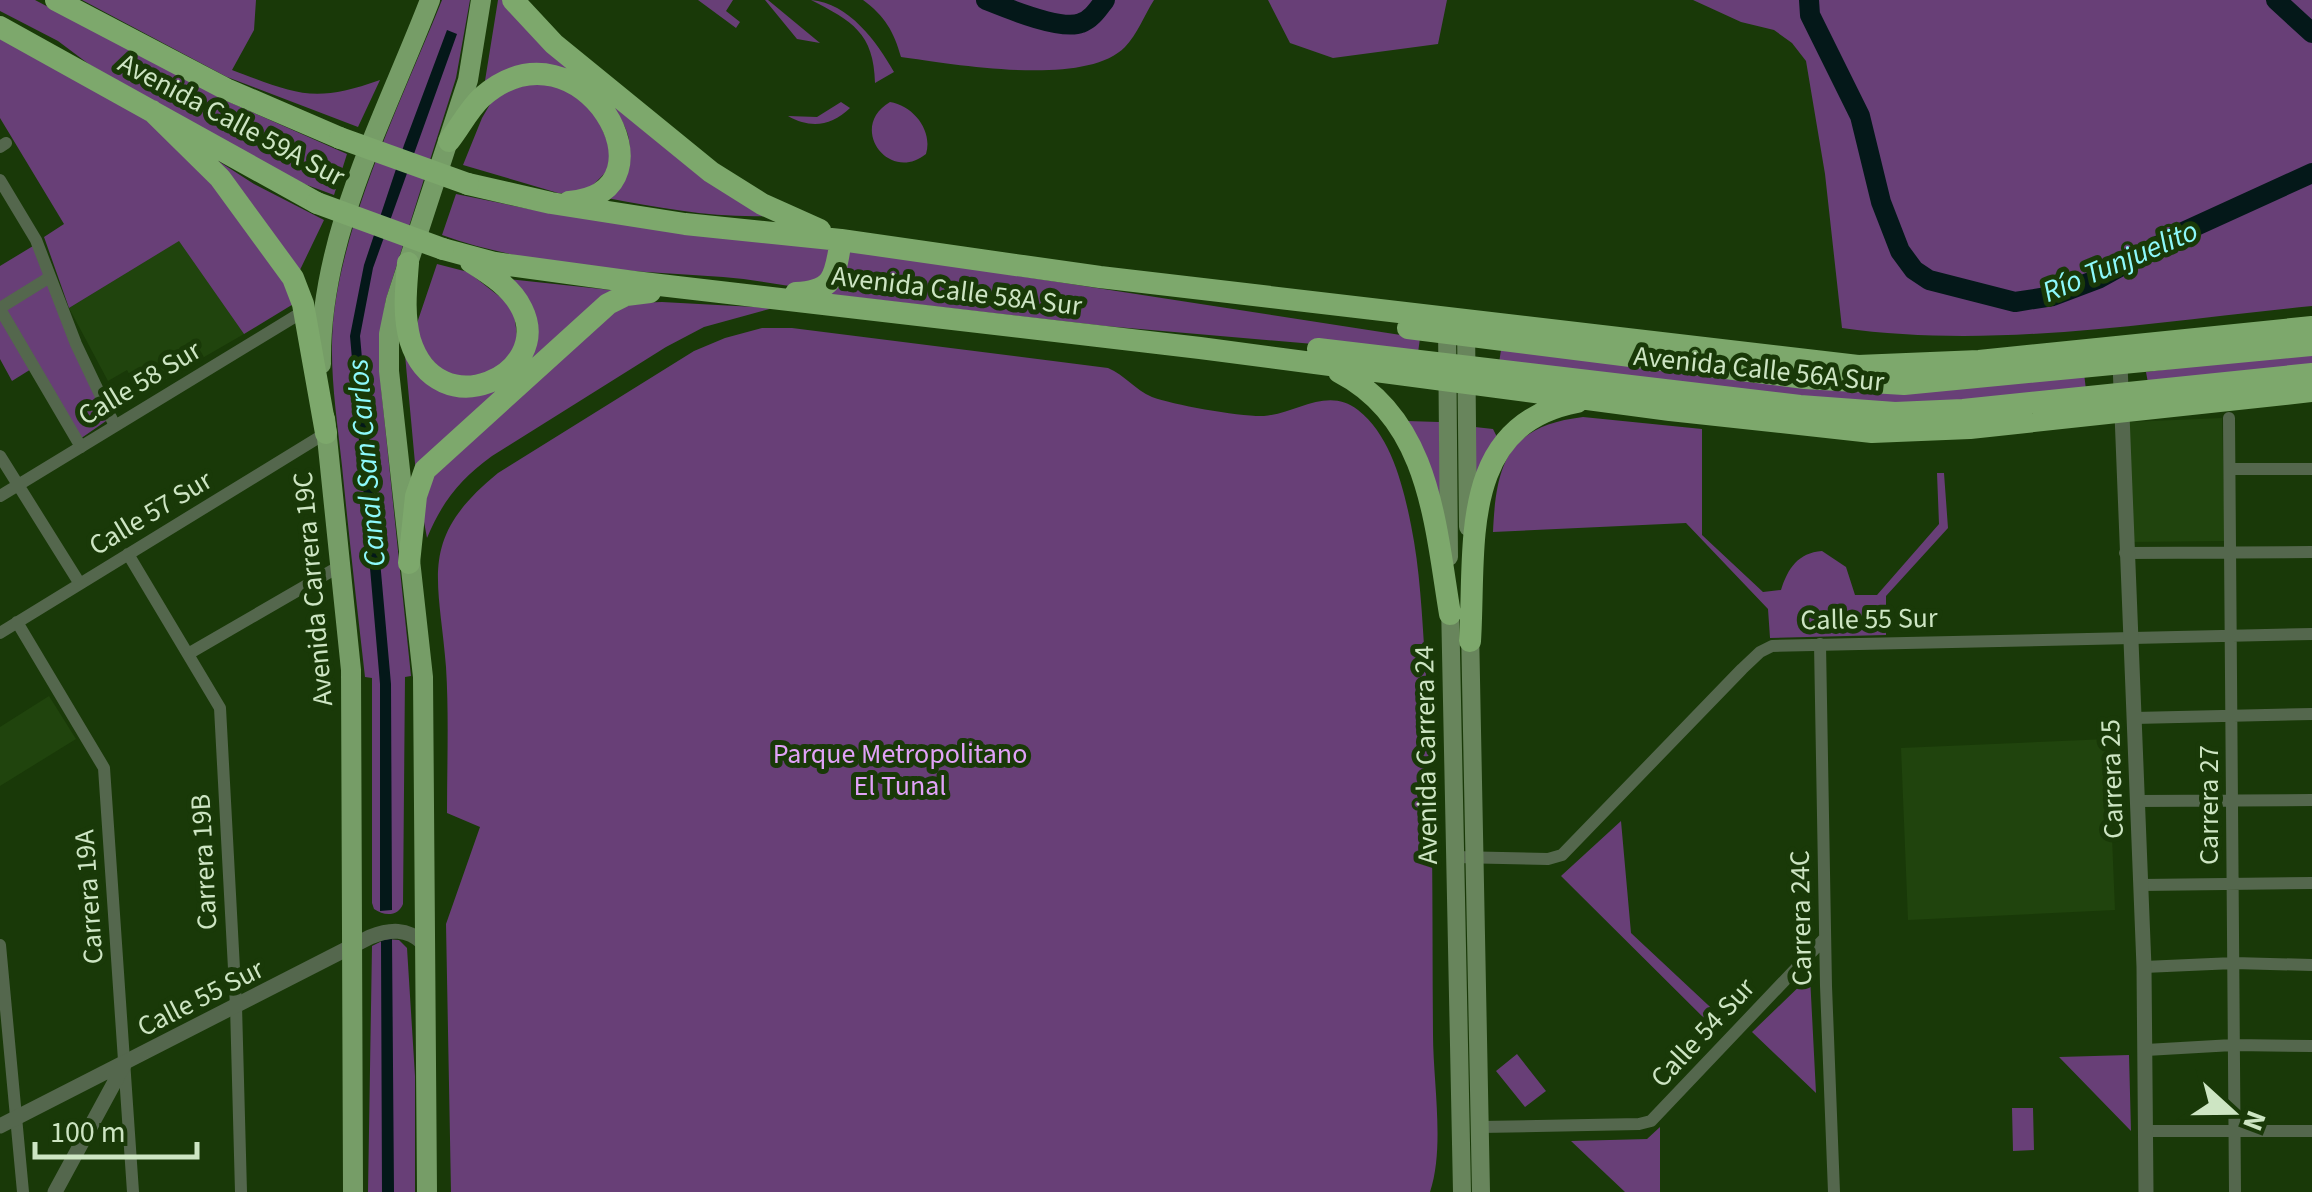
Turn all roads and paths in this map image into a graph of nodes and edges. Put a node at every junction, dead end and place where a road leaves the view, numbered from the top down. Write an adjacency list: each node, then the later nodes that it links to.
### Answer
1 (56, 0): 9 (highway, Avenida Calle 59A Sur, bridge)
2 (430, 0): 38 (main road, Avenida Carrera 19C)
3 (481, 0): 7 (main road)
4 (513, 0): 11 (highway)
5 (0, 27): 6 (highway, Avenida Calle 59A Sur)
6 (152, 111): 12 (highway, Avenida Calle 59A Sur, bridge); 18 (highway)
7 (450, 141): 10 (highway); 13 (main road)
8 (0, 180): 14 (street)
9 (468, 184): 10 (highway, Avenida Calle 58A Sur)
10 (550, 203): 11 (highway, Avenida Calle 58A Sur)
11 (842, 240): 16 (highway); 19 (highway, Avenida Calle 58A Sur)
12 (451, 252): 13 (highway); 15 (highway, Avenida Calle 58A Sur)
13 (408, 263): 49 (main road)
14 (50, 277): 17 (street); 36 (street)
15 (688, 288): 16 (highway, Avenida Calle 58A Sur); 49 (highway)
16 (748, 296): 22 (highway, Avenida Calle 58A Sur)
17 (0, 308): 39 (street)
18 (304, 311): 36 (street, Calle 58 Sur); 38 (highway)
19 (1456, 326): 23 (highway, Avenida Calle 56A Sur); 26 (highway, Avenida Calle 56A Sur); 27 (main road, Avenida Carrera 24)
20 (2312, 328): 23 (highway, Avenida Calle 56A Sur)
21 (2306, 344): 25 (highway, Avenida Calle 56A Sur)
22 (1200, 348): 24 (highway, Avenida Calle 58A Sur); 27 (highway, Avenida Calle 56A Sur)
23 (1768, 356): 26 (highway)
24 (1318, 364): 27 (highway, Avenida Calle 58A Sur); 52 (highway)
25 (2120, 364): 26 (highway, Avenida Calle 56A Sur); 33 (street, Carrera 25)
26 (1719, 367)
27 (1457, 373): 32 (highway, Avenida Calle 56A Sur); 34 (highway, Avenida Calle 56A Sur); 52 (main road, Avenida Carrera 24); 58 (main road, Avenida Carrera 24)
28 (2312, 374): 29 (highway, Avenida Calle 56A Sur)
29 (2288, 376): 31 (highway); 33 (highway, Avenida Calle 56A Sur)
30 (2312, 391): 31 (highway, Avenida Calle 56A Sur)
31 (2248, 398): 33 (highway, Avenida Calle 56A Sur)
32 (1601, 401): 37 (highway, Avenida Calle 56A Sur); 58 (highway)
33 (2121, 401): 34 (highway, Avenida Calle 56A Sur); 37 (highway, Avenida Calle 56A Sur); 46 (street, Carrera 25)
34 (1911, 413): 37 (highway)
35 (2229, 418): 42 (street, Carrera 27)
36 (115, 426): 39 (street, Calle 58 Sur)
37 (1957, 430)
38 (326, 433): 48 (street, Calle 57 Sur); 50 (main road, Avenida Carrera 19C)
39 (81, 447): 43 (street, Calle 58 Sur)
40 (0, 456): 43 (street)
41 (2312, 469): 42 (street)
42 (2230, 470): 47 (street, Carrera 27)
43 (18, 485): 44 (street, Calle 58 Sur); 51 (street)
44 (0, 496)
45 (2312, 552): 47 (street)
46 (2125, 553): 47 (street); 57 (street, Carrera 25)
47 (2232, 553): 56 (street, Carrera 27)
48 (128, 554): 51 (street, Calle 57 Sur); 60 (street, Carrera 19B)
49 (410, 563): 72 (main road)
50 (340, 566): 60 (street); 74 (main road, Avenida Carrera 19C)
51 (80, 584): 53 (street, Calle 57 Sur)
52 (1450, 614): 67 (main road, Avenida Carrera 24)
53 (17, 622): 54 (street, Calle 57 Sur); 82 (street, Carrera 19A)
54 (0, 633)
55 (2312, 634): 56 (street, Calle 55 Sur)
56 (2232, 635): 57 (street, Calle 55 Sur); 62 (street, Carrera 27)
57 (2129, 636): 59 (street, Calle 55 Sur); 63 (street, Carrera 25)
58 (1470, 641): 67 (main road, Avenida Carrera 24)
59 (1820, 644): 67 (street, Calle 55 Sur); 71 (street, Carrera 24C)
60 (188, 654): 78 (street, Carrera 19B)
61 (2312, 714): 62 (street)
62 (2232, 716): 63 (street); 64 (street, Carrera 27)
63 (2134, 718): 66 (street, Carrera 25)
64 (2233, 800): 65 (street); 66 (street); 69 (street, Carrera 27)
65 (2312, 800)
66 (2137, 801): 70 (street, Carrera 25)
67 (1465, 858): 85 (main road, Avenida Carrera 24); 95 (main road, Avenida Carrera 24)
68 (2312, 882): 69 (street)
69 (2233, 884): 70 (street); 75 (street, Carrera 27)
70 (2140, 885): 77 (street, Carrera 25)
71 (1825, 938): 85 (street, Calle 54 Sur); 97 (street, Carrera 24C)
72 (423, 943): 74 (street, Calle 55 Sur); 94 (main road)
73 (0, 945): 83 (street)
74 (352, 946): 78 (street, Calle 55 Sur); 93 (main road, Avenida Carrera 19C)
75 (2234, 963): 76 (street); 77 (street); 79 (street, Carrera 27)
76 (2312, 965)
77 (2144, 968): 81 (street, Carrera 25)
78 (236, 1006): 82 (street, Calle 55 Sur); 92 (street, Carrera 19B)
79 (2234, 1046): 80 (street); 81 (street); 86 (street, Carrera 27)
80 (2312, 1046)
81 (2146, 1050): 88 (street, Carrera 25)
82 (125, 1063): 83 (street, Calle 55 Sur); 90 (street); 91 (street, Carrera 19A)
83 (17, 1118): 84 (street, Calle 55 Sur); 89 (street)
84 (0, 1126)
85 (1480, 1127): 96 (main road, Avenida Carrera 24)
86 (2234, 1131): 87 (street); 88 (street); 99 (street, Carrera 27)
87 (2312, 1131)
88 (2148, 1132): 98 (street, Carrera 25)
89 (23, 1192)
90 (56, 1192)
91 (134, 1192)
92 (241, 1192)
93 (353, 1192)
94 (427, 1192)
95 (1462, 1192)
96 (1481, 1192)
97 (1834, 1192)
98 (2146, 1192)
99 (2235, 1192)

